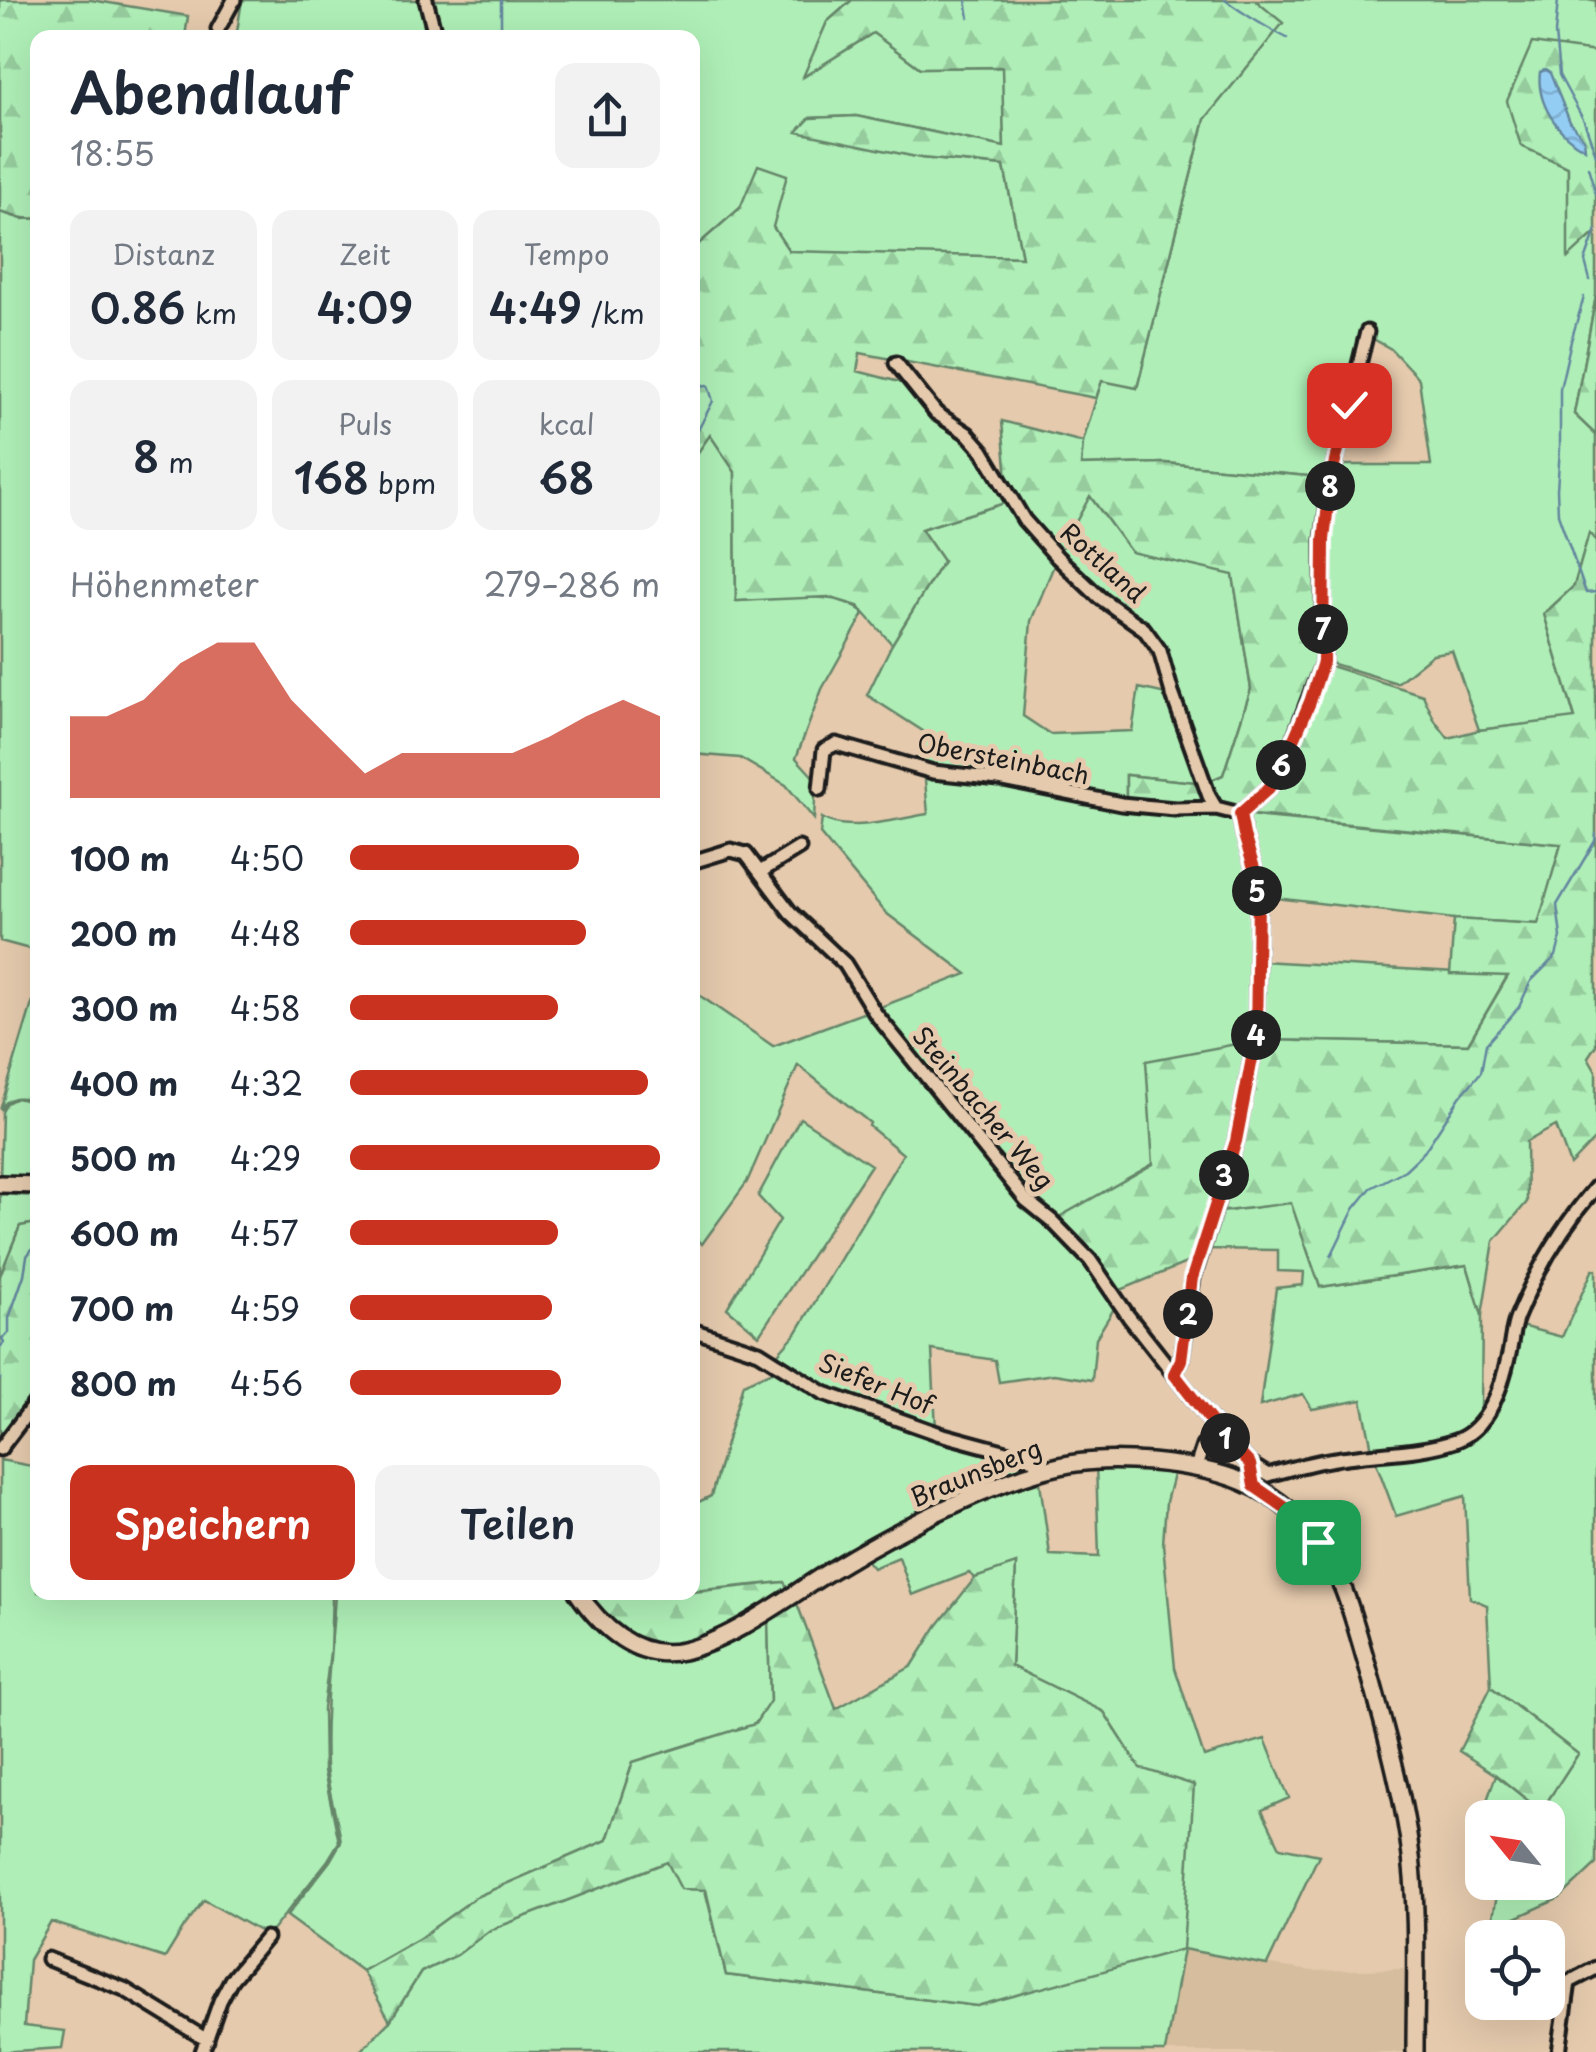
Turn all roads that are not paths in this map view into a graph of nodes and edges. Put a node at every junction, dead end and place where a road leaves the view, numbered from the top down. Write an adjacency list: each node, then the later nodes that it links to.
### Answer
1 (234, 0): 3 (street)
2 (426, 0): 4 (street)
3 (218, 29)
4 (434, 30)
5 (1367, 332): 9 (street)
6 (896, 363): 8 (street, Rottland)
7 (820, 790): 8 (street, Obersteinbach)
8 (1216, 808): 9 (street)
9 (1240, 814): 17 (street)
10 (799, 848): 12 (street)
11 (700, 860): 12 (street)
12 (760, 872): 17 (street, Steinbacher Weg)
13 (0, 1184): 14 (main road)
14 (30, 1184)
15 (1596, 1187): 21 (street)
16 (700, 1333): 23 (street, Siefer Hof)
17 (1174, 1374): 19 (street, Steinbacher Weg)
18 (30, 1410): 20 (street)
19 (1218, 1430): 21 (street, Steinbacher Weg); 22 (street)
20 (0, 1449)
21 (1250, 1464): 24 (street)
22 (1196, 1467): 23 (main road, Braunsberg); 24 (main road, Braunsberg)
23 (1048, 1469): 25 (main road, Braunsberg)
24 (1254, 1486): 30 (main road, Braunsberg)
25 (583, 1600)
26 (266, 1938): 29 (street)
27 (48, 1959): 29 (street)
28 (1596, 1968): 31 (street)
29 (204, 2046)
30 (1416, 2052)
31 (1559, 2052)

